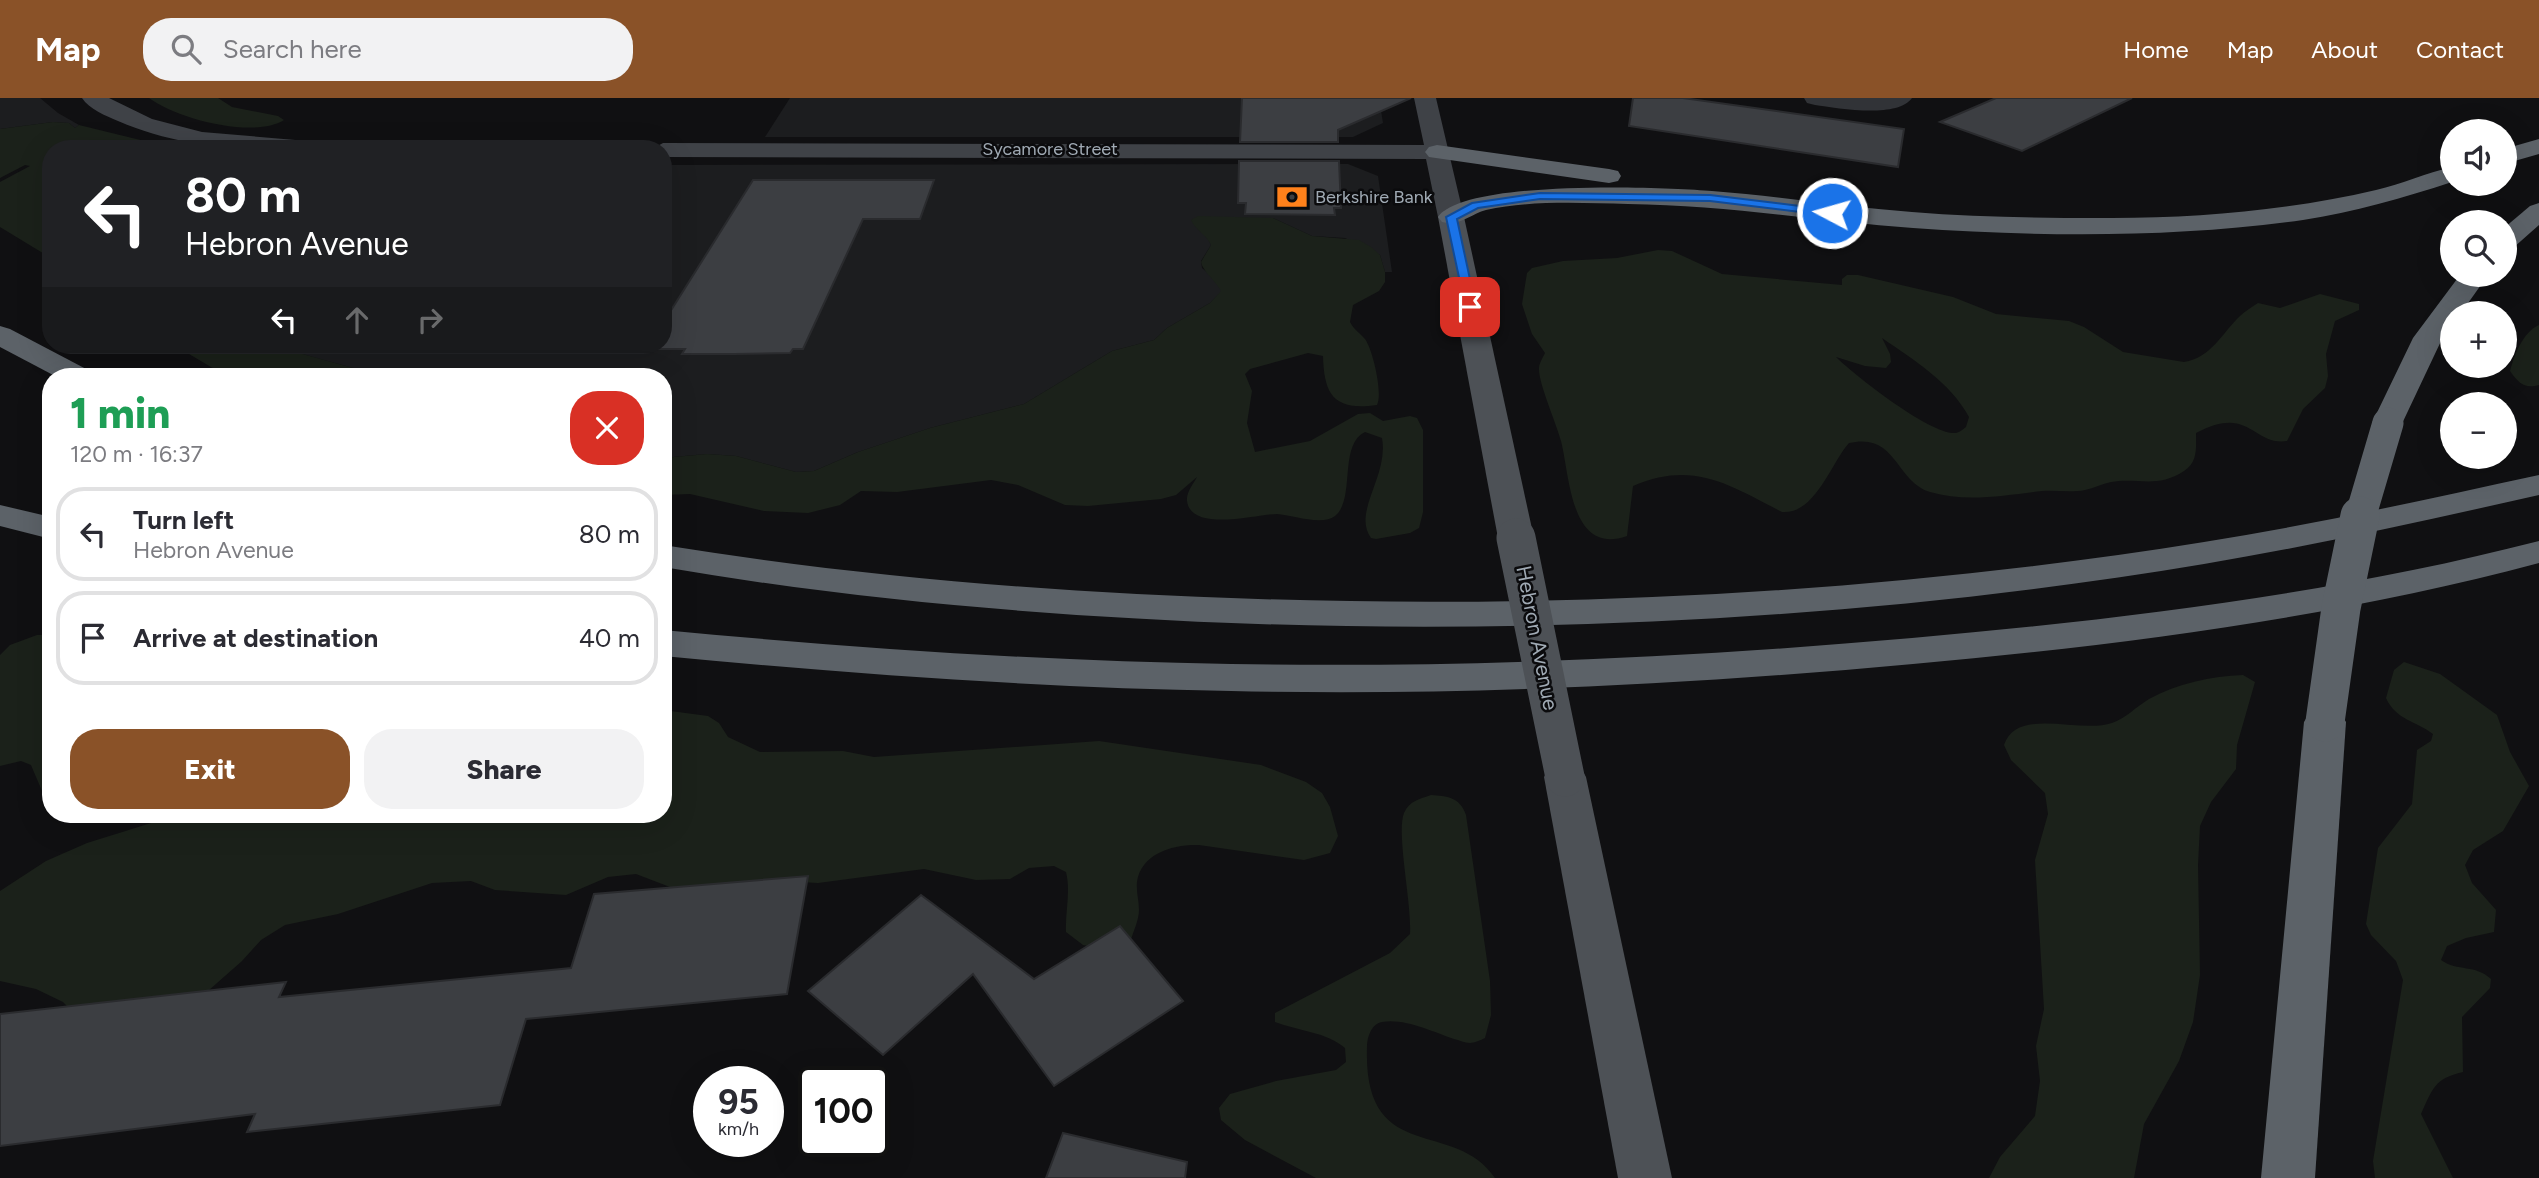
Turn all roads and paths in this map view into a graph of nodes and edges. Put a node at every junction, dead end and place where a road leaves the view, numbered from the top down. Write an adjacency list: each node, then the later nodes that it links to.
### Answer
1 (93, 98): 5 (street)
2 (1425, 98): 8 (street, Hebron Avenue)
3 (1815, 98): 4 (street)
4 (1901, 98)
5 (228, 140)
6 (2539, 146): 9 (highway)
7 (672, 150): 8 (street, Sycamore Street)
8 (1437, 152): 11 (highway); 13 (street, Hebron Avenue)
9 (2517, 153)
10 (2440, 178): 11 (highway)
11 (1710, 198): 13 (highway)
12 (2539, 211): 14 (highway)
13 (1451, 217): 24 (main road, Hebron Avenue, bridge)
14 (2517, 230)
15 (2465, 287): 25 (highway, bridge)
16 (0, 335): 17 (highway)
17 (61, 368)
18 (2539, 485): 22 (highway)
19 (0, 515): 20 (highway)
20 (42, 526)
21 (2539, 552): 23 (highway)
22 (672, 557)
23 (672, 644)
24 (1645, 1178)
25 (2288, 1178)

